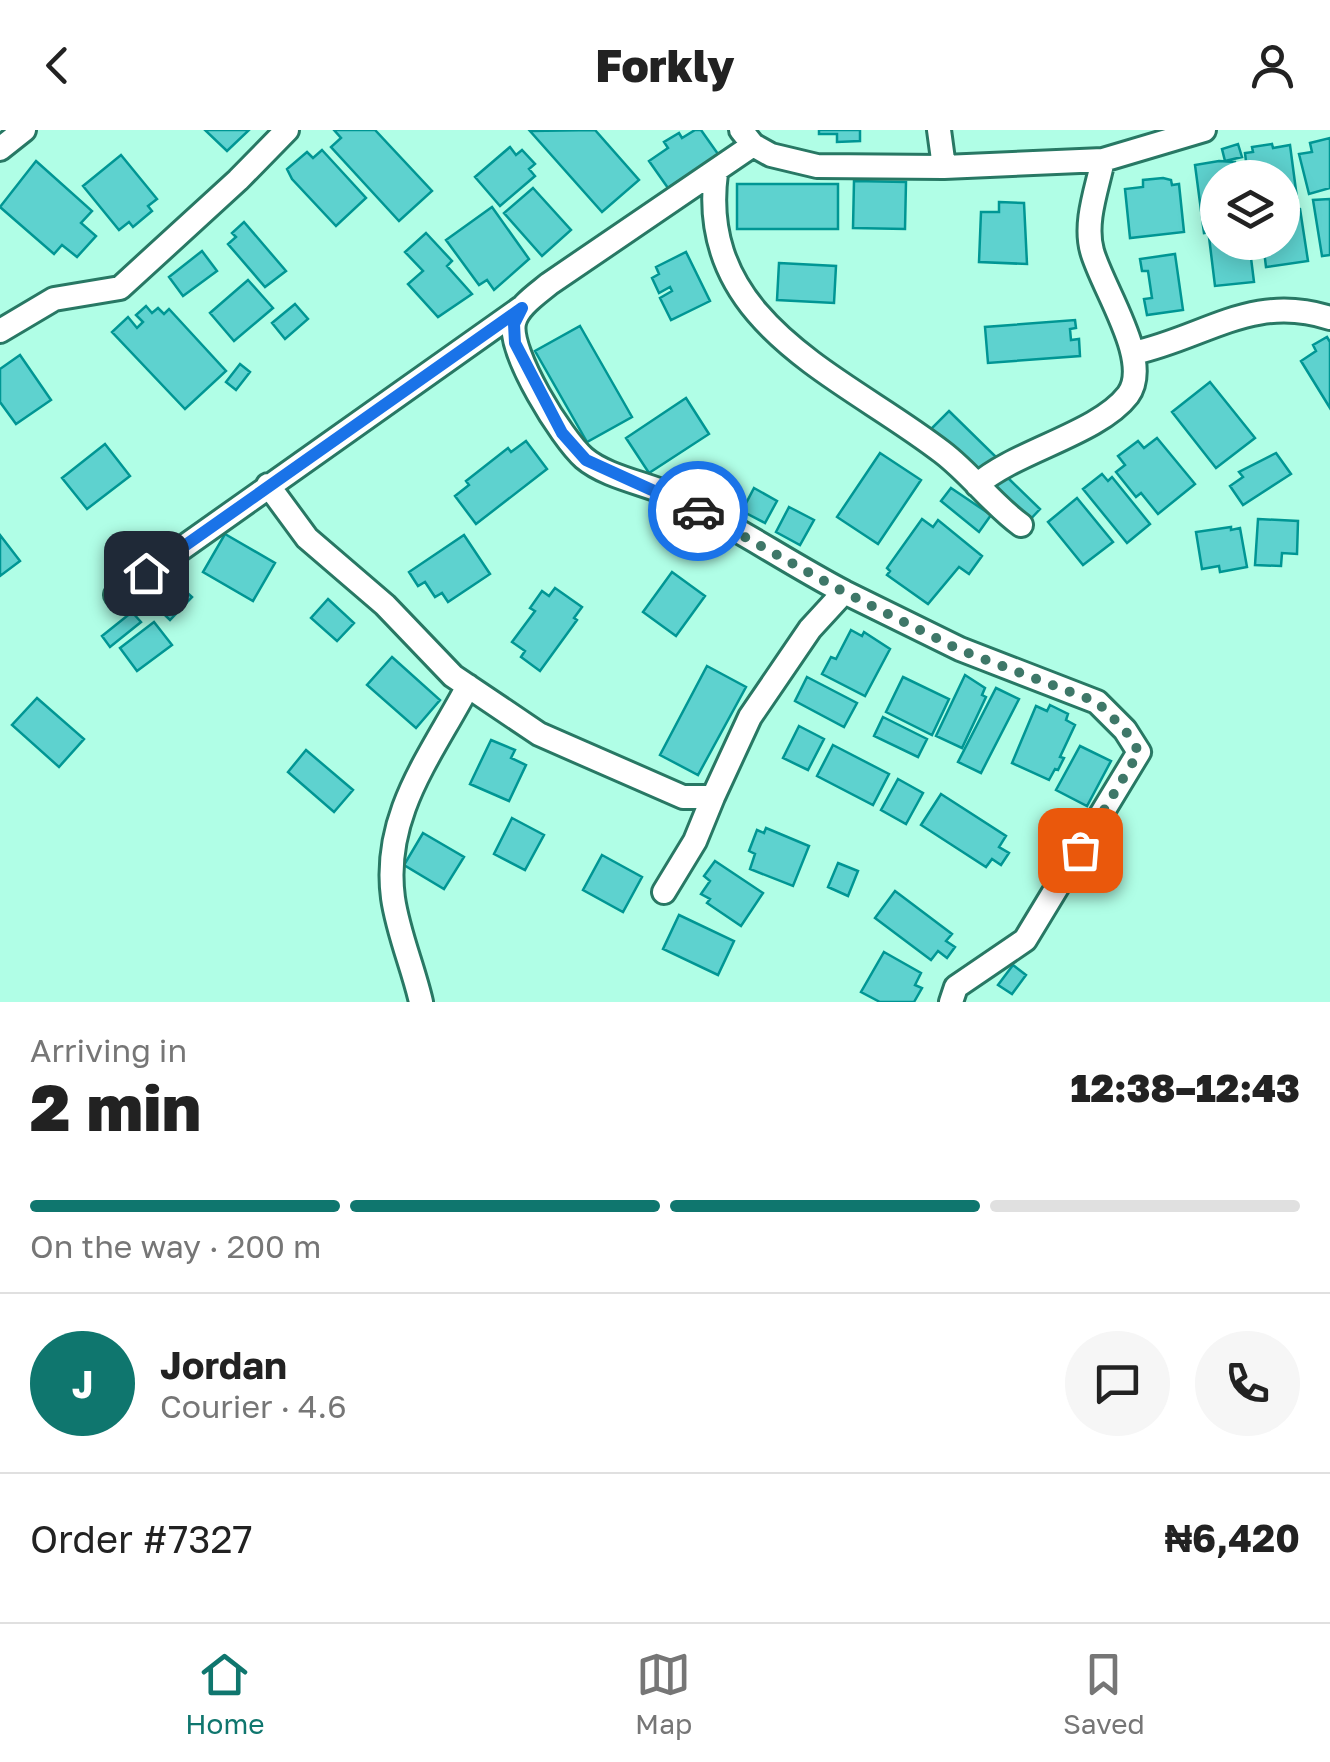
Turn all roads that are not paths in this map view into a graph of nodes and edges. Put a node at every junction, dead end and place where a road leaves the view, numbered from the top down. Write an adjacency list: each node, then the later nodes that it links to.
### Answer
1 (24, 130): 6 (street)
2 (288, 130): 12 (street)
3 (939, 130): 8 (street)
4 (1193, 132): 7 (street)
5 (747, 138): 8 (street); 9 (street)
6 (0, 149)
7 (1103, 160): 8 (street); 13 (street)
8 (944, 168)
9 (716, 173): 10 (street); 15 (street)
10 (522, 308): 14 (street); 17 (street)
11 (1330, 318): 13 (street)
12 (0, 330)
13 (1134, 353): 15 (street)
14 (268, 485): 18 (street); 19 (street)
15 (977, 485): 16 (street)
16 (1021, 525)
17 (844, 592): 20 (street); 23 (street)
18 (116, 596)
19 (468, 686): 20 (street); 22 (street)
20 (713, 797): 21 (street)
21 (664, 892)
22 (421, 1002)
23 (951, 1002)

